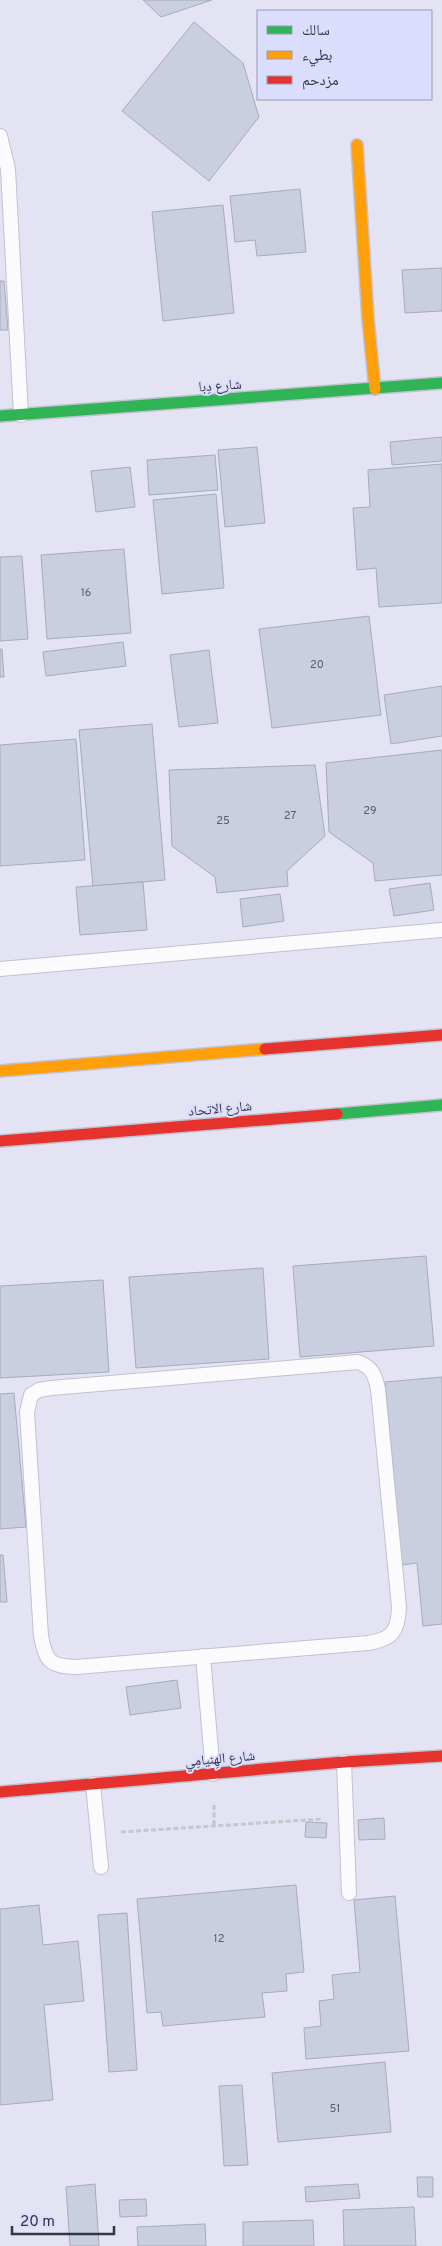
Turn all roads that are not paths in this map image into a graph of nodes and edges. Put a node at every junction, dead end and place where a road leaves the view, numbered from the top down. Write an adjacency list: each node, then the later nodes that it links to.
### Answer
1 (0, 136): 5 (lane)
2 (357, 145): 4 (street)
3 (442, 383): 4 (street, شارع دِبا)
4 (375, 389): 5 (street, شارع دِبا)
5 (21, 415): 6 (street, شارع دِبا)
6 (0, 416)
7 (442, 930): 8 (lane)
8 (0, 969)
9 (442, 1034): 10 (street)
10 (0, 1071)
11 (442, 1105): 12 (street, شارع الاتحاد)
12 (0, 1141)
13 (202, 1656): 13 (lane); 16 (lane)
14 (442, 1756): 15 (street, شارع الهِنيامِي)
15 (344, 1762): 16 (street, شارع الهِنيامِي); 20 (lane)
16 (213, 1774): 17 (street, شارع الهِنيامِي)
17 (93, 1784): 18 (street, شارع الهِنيامِي); 19 (lane)
18 (0, 1792)
19 (101, 1866)
20 (349, 1893)

